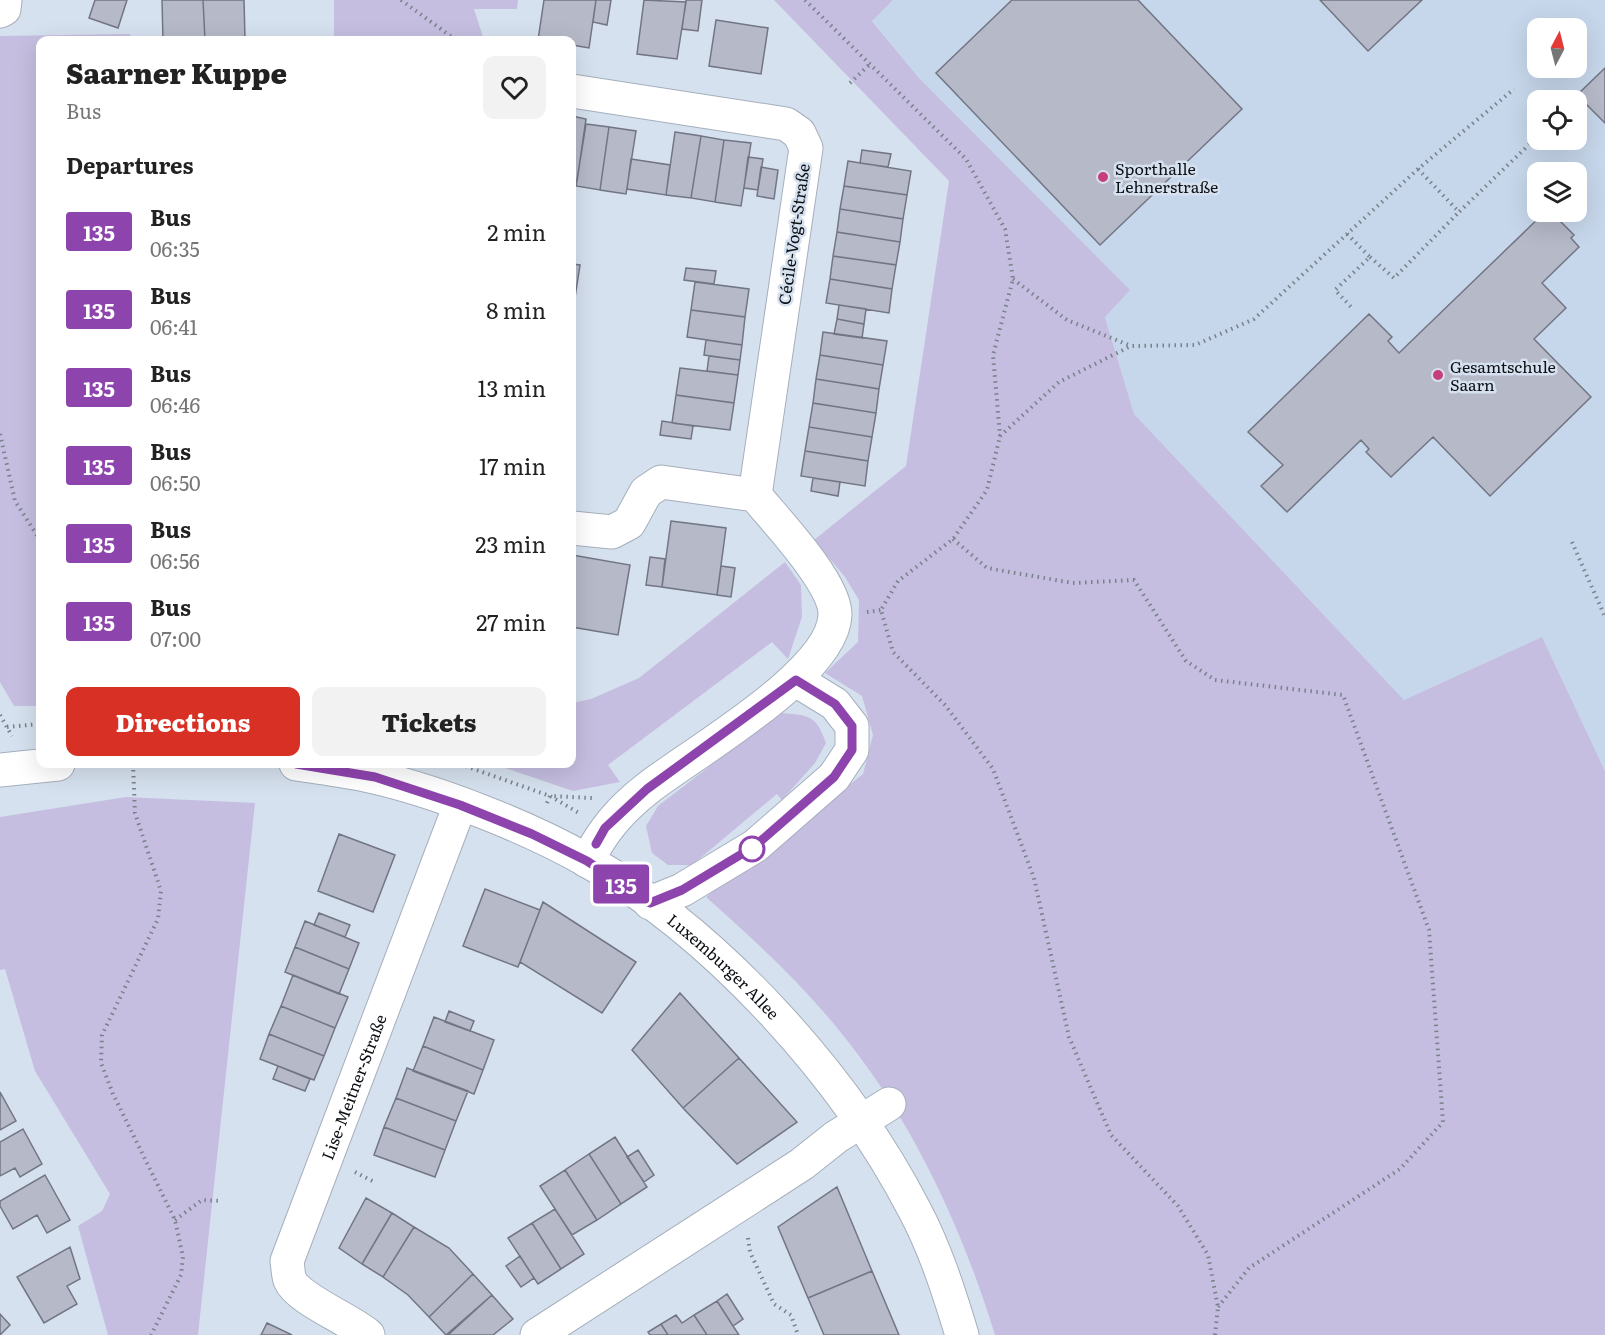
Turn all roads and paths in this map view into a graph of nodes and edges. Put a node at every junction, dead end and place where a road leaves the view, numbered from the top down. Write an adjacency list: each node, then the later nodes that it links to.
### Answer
1 (5, 0): 4 (street)
2 (401, 0): 5 (path)
3 (805, 0): 6 (path)
4 (0, 11)
5 (450, 36)
6 (870, 64): 7 (path); 15 (path)
7 (850, 83)
8 (1514, 89): 11 (path)
9 (576, 92): 20 (street, Cécile-Vogt-Straße)
10 (1527, 147): 12 (path)
11 (1418, 169): 12 (path); 13 (path)
12 (1459, 212): 14 (path)
13 (1347, 234): 14 (path); 17 (path)
14 (1370, 257): 16 (path)
15 (1013, 279): 17 (path); 19 (path)
16 (1353, 309)
17 (1131, 346): 19 (path)
18 (0, 434): 22 (path)
19 (1000, 436): 23 (path)
20 (755, 495): 21 (street); 26 (street)
21 (576, 528)
22 (36, 534)
23 (953, 539): 43 (path); 43 (path)
24 (1572, 542): 25 (path)
25 (1605, 617)
26 (796, 680): 34 (street); 35 (street)
27 (36, 723): 28 (path)
28 (7, 727)
29 (36, 766): 32 (street)
30 (133, 768): 42 (path)
31 (320, 768): 33 (street, Luxemburger Allee)
32 (0, 770)
33 (460, 805): 34 (street, Luxemburger Allee); 45 (street, Lise-Meitner-Straße)
34 (587, 861): 35 (street, Luxemburger Allee)
35 (650, 903): 37 (street, Luxemburger Allee)
36 (889, 1104): 37 (street)
37 (861, 1121): 41 (street); 48 (street, Luxemburger Allee)
38 (363, 1176): 39 (path)
39 (376, 1183)
40 (221, 1200): 42 (path)
41 (744, 1202): 46 (street); 47 (path)
42 (175, 1220): 44 (path)
43 (1218, 1307): 49 (path)
44 (151, 1335)
45 (368, 1335)
46 (537, 1335)
47 (798, 1335)
48 (962, 1335)
49 (1215, 1335)

